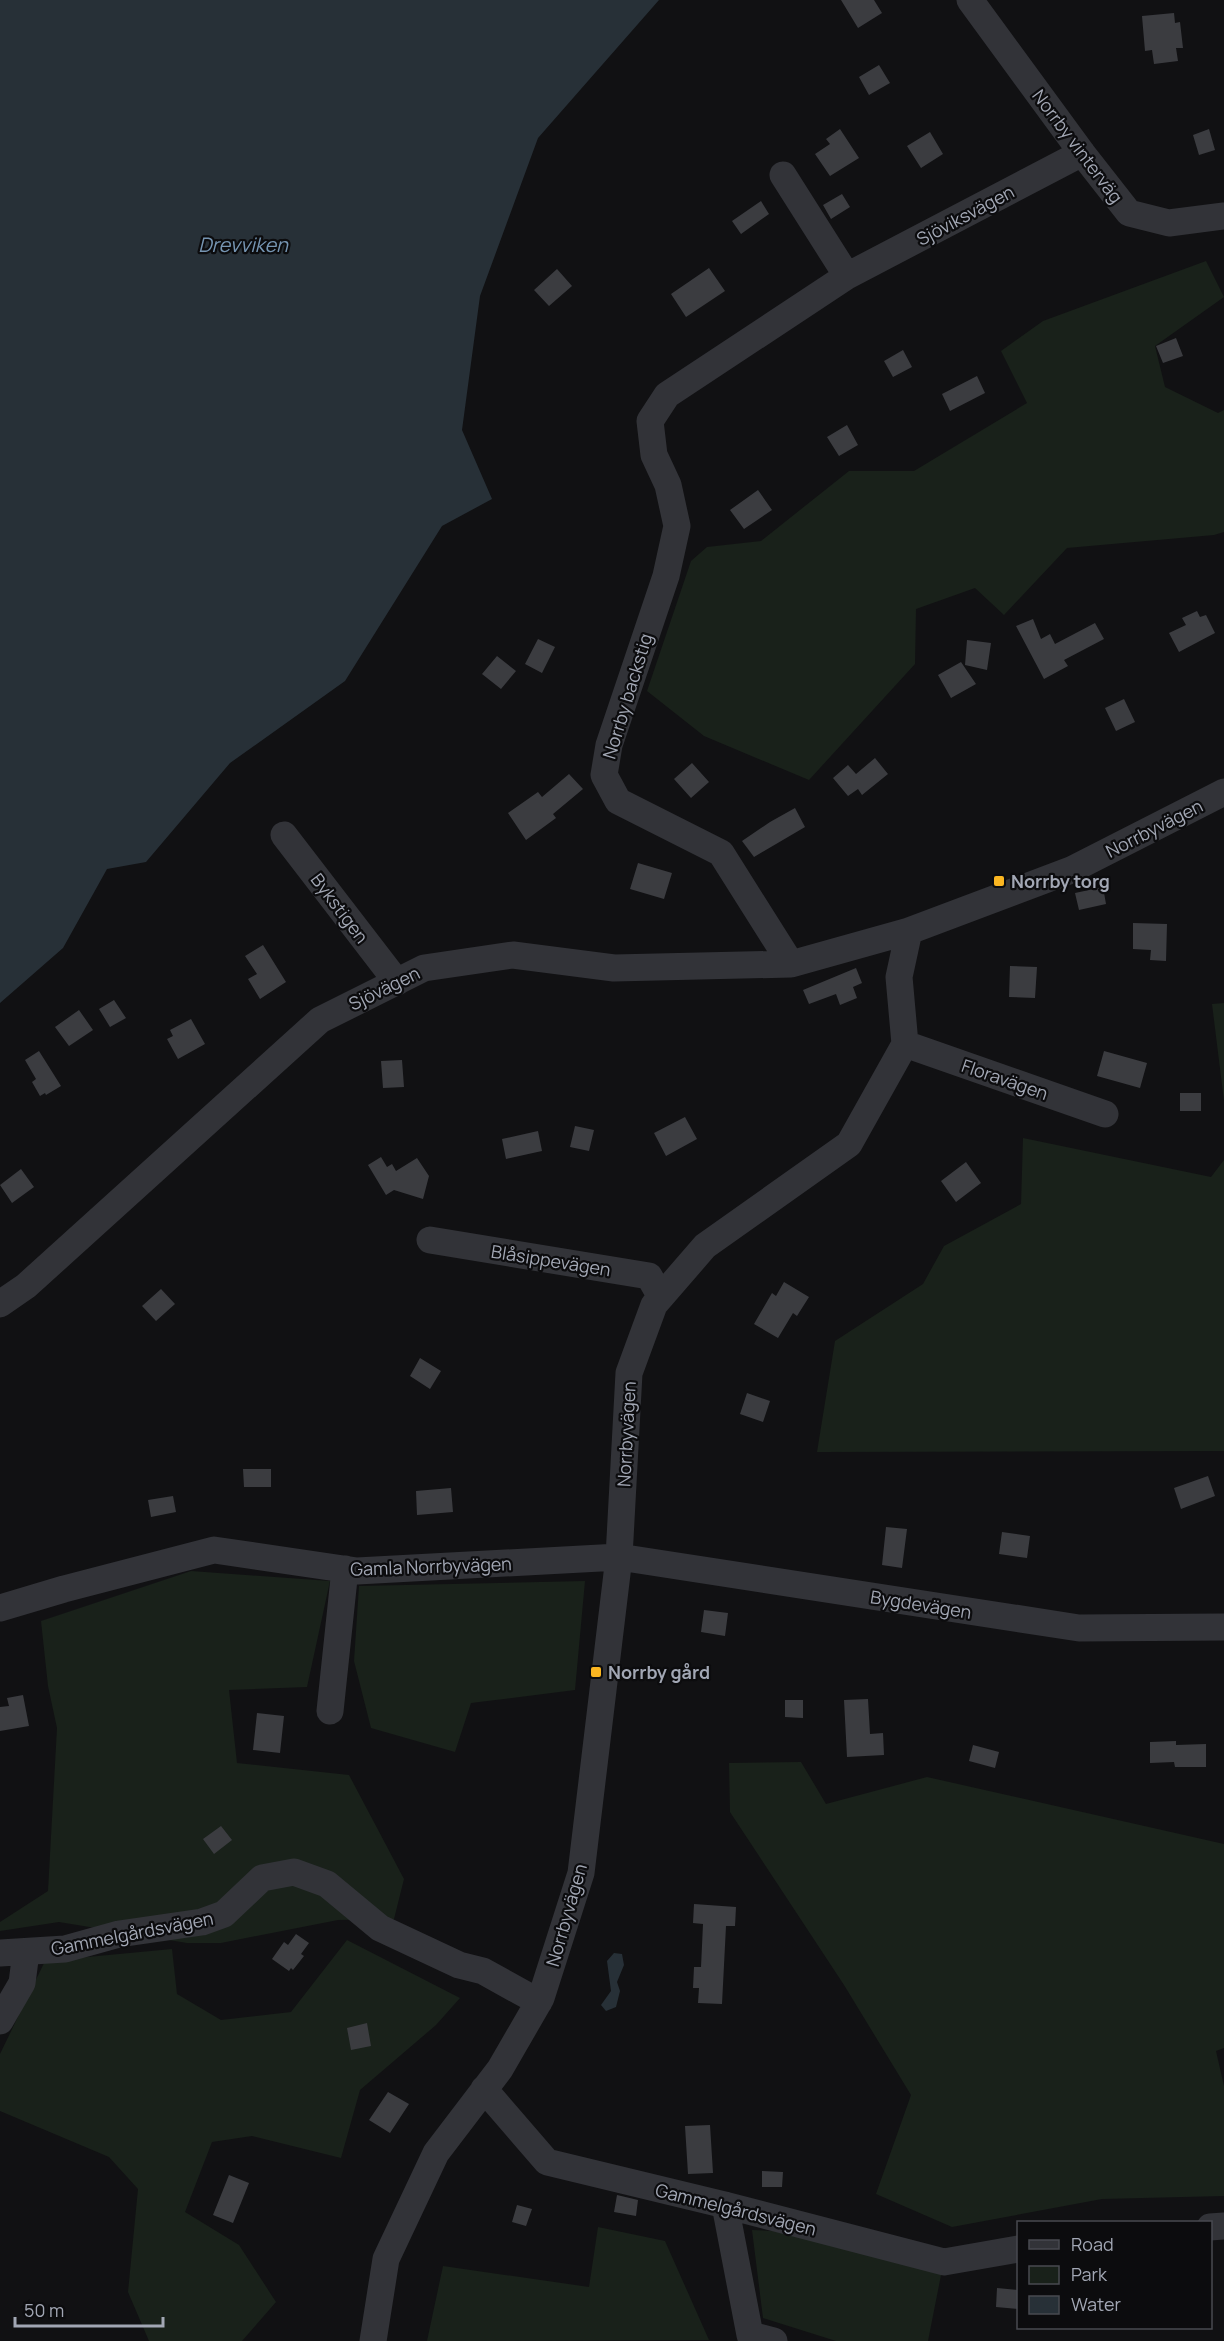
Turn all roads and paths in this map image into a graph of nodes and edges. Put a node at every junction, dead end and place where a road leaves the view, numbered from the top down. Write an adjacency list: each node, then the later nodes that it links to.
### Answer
1 (970, 0): 2 (street, Norrby vinterväg)
2 (1082, 153): 4 (street, Norrby vinterväg); 5 (street, Sjöviksvägen)
3 (783, 175): 5 (street)
4 (1224, 216)
5 (847, 276): 6 (street, Sjöviksvägen)
6 (650, 421): 10 (street, Norrby backstig)
7 (1224, 792): 9 (street, Norrbyvägen)
8 (284, 835): 11 (street, Bykstigen)
9 (909, 931): 10 (street, Sjövägen); 12 (street)
10 (791, 964): 11 (street, Sjövägen)
11 (397, 982): 16 (street, Sjövägen)
12 (904, 1044): 13 (street, Floravägen); 15 (street, Norrbyvägen)
13 (1105, 1114)
14 (430, 1240): 15 (street, Blåsippevägen)
15 (661, 1297): 17 (street, Norrbyvägen)
16 (0, 1304)
17 (619, 1557): 18 (street, Gamla Norrbyvägen); 20 (street, Bygdevägen); 23 (street, Norrbyvägen)
18 (345, 1569): 19 (street, Gamla Norrbyvägen); 21 (street)
19 (0, 1608)
20 (1224, 1627)
21 (330, 1711)
22 (13, 1952): 23 (street, Gammelgårdsvägen); 24 (street)
23 (539, 2001): 25 (street, Norrbyvägen)
24 (0, 2021)
25 (484, 2089): 26 (street, Gammelgårdsvägen); 28 (street, Norrbyvägen)
26 (725, 2205): 27 (street, Gammelgårdsvägen); 29 (street)
27 (1017, 2249)
28 (373, 2341)
29 (774, 2341)

